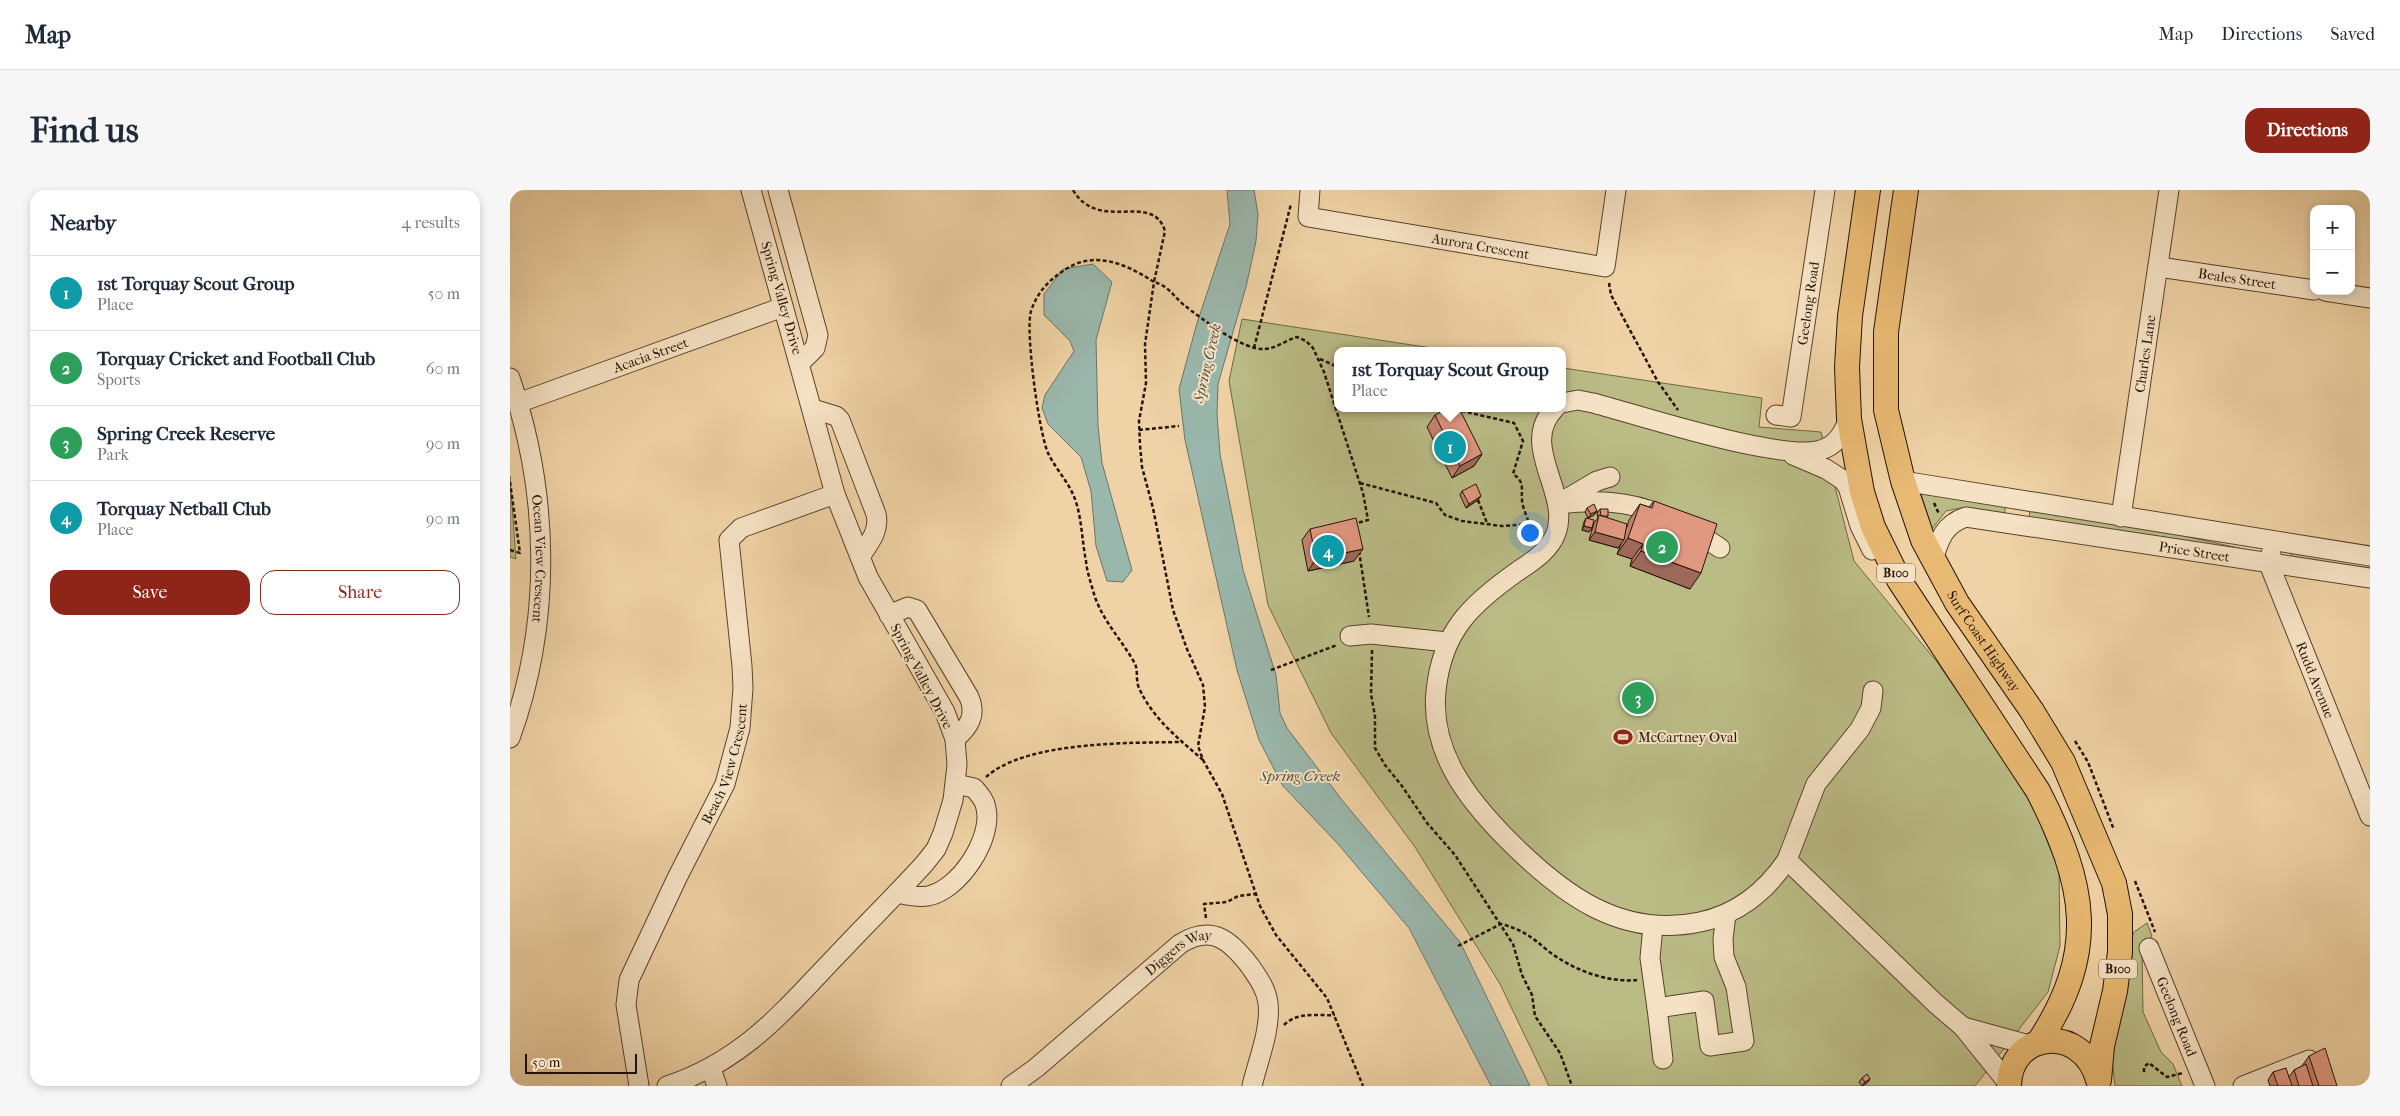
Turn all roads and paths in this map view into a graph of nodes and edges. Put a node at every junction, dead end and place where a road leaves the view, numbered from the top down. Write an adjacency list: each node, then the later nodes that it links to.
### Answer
1 (751, 190): 17 (street, Spring Valley Drive)
2 (778, 190): 20 (street)
3 (1073, 190): 13 (path)
4 (1310, 190): 11 (street, Aurora Crescent)
5 (1616, 190): 11 (street)
6 (1826, 190): 30 (street, Geelong Road)
7 (1868, 190): 31 (main road, B100)
8 (1906, 190): 37 (main road, Surf Coast Highway / B100)
9 (2169, 190): 12 (street, Charles Lane)
10 (1291, 202): 18 (path)
11 (1605, 267): 34 (path)
12 (2159, 268): 14 (street, Beales Street); 45 (street, Charles Lane)
13 (1154, 282): 18 (path); 33 (path); 69 (path)
14 (2310, 289)
15 (2351, 295): 16 (street)
16 (2370, 298)
17 (784, 307): 20 (street, Spring Valley Drive); 24 (street, Acacia Street)
18 (1254, 348): 19 (path)
19 (1318, 359): 21 (path); 25 (path)
20 (800, 363): 26 (street, Spring Valley Drive)
21 (1334, 365)
22 (510, 378): 24 (street, Ocean View Crescent)
23 (1566, 402): 34 (street)
24 (518, 403): 66 (street, Ocean View Crescent)
25 (1334, 406)
26 (812, 409): 41 (street, Spring Valley Drive); 55 (street)
27 (1336, 412): 39 (path)
28 (1464, 412): 46 (path)
29 (1552, 412): 44 (street)
30 (1791, 417)
31 (1849, 419): 35 (street); 59 (main road, B100)
32 (1179, 426): 33 (path)
33 (1139, 430): 70 (path)
34 (1692, 430): 35 (street)
35 (1780, 450): 59 (street)
36 (1610, 477): 44 (street)
37 (1903, 481): 40 (street, Price Street); 56 (main road, Surf Coast Highway / B100)
38 (510, 482): 53 (path)
39 (1360, 483): 46 (path); 49 (path)
40 (1927, 485): 43 (street, Price Street); 48 (path)
41 (835, 494): 55 (street, Spring Valley Drive); 97 (street, Beach View Crescent)
42 (1478, 500): 46 (path)
43 (2018, 500): 45 (street, Price Street); 47 (street)
44 (1558, 504): 52 (street); 63 (street)
45 (2122, 517): 50 (street, Price Street)
46 (1488, 524)
47 (2018, 524): 48 (street, Price Street); 57 (street, Price Street)
48 (1946, 528): 56 (street)
49 (1356, 532)
50 (2272, 541): 54 (street, Price Street); 57 (street, Rudd Avenue)
51 (1359, 548): 61 (path)
52 (1720, 548)
53 (510, 550)
54 (2370, 556)
55 (860, 557): 60 (street, Spring Valley Drive)
56 (1933, 560): 95 (main road, Surf Coast Highway / B100)
57 (2269, 564): 58 (street, Price Street); 72 (street, Rudd Avenue)
58 (2370, 578)
59 (1899, 580): 89 (main road, B100)
60 (889, 614): 67 (street, Spring Valley Drive); 67 (street)
61 (1371, 634): 62 (street); 63 (street); 79 (path)
62 (1350, 636): 64 (path)
63 (1447, 642): 80 (street)
64 (1271, 670)
65 (1873, 691): 74 (street)
66 (510, 738)
67 (955, 739): 71 (street, Spring Valley Drive)
68 (2074, 740): 73 (path)
69 (1183, 742): 70 (path); 71 (path)
70 (1203, 760): 77 (path)
71 (965, 786): 76 (street, Spring Valley Drive); 76 (street)
72 (2370, 816)
73 (2115, 833)
74 (1787, 860): 78 (street); 88 (street)
75 (2132, 876): 82 (path)
76 (897, 893): 94 (street, Spring Valley Drive)
77 (1256, 894): 81 (path); 86 (path)
78 (1726, 914): 80 (street); 85 (street)
79 (1501, 924): 83 (path); 84 (path); 102 (path)
80 (1653, 926): 85 (street)
81 (1208, 935): 87 (street, Diggers Way); 99 (street, Diggers Way)
82 (2152, 942): 92 (street, Geelong Road)
83 (1458, 946)
84 (1643, 979)
85 (1657, 1008): 90 (street)
86 (1335, 1014): 87 (path); 101 (path)
87 (1266, 1026): 100 (street, Diggers Way)
88 (1963, 1027): 89 (street); 96 (street)
89 (2035, 1044): 95 (main road, B100); 96 (main road, B100)
90 (1663, 1059)
91 (2309, 1060): 104 (street)
92 (2198, 1068): 93 (path); 103 (street, Geelong Road)
93 (2144, 1072)
94 (714, 1077): 98 (street, Spring Valley Drive)
95 (2099, 1084)
96 (2009, 1085)
97 (639, 1086)
98 (667, 1086)
99 (1012, 1086)
100 (1252, 1086)
101 (1363, 1086)
102 (1572, 1086)
103 (2205, 1086)
104 (2243, 1086)

